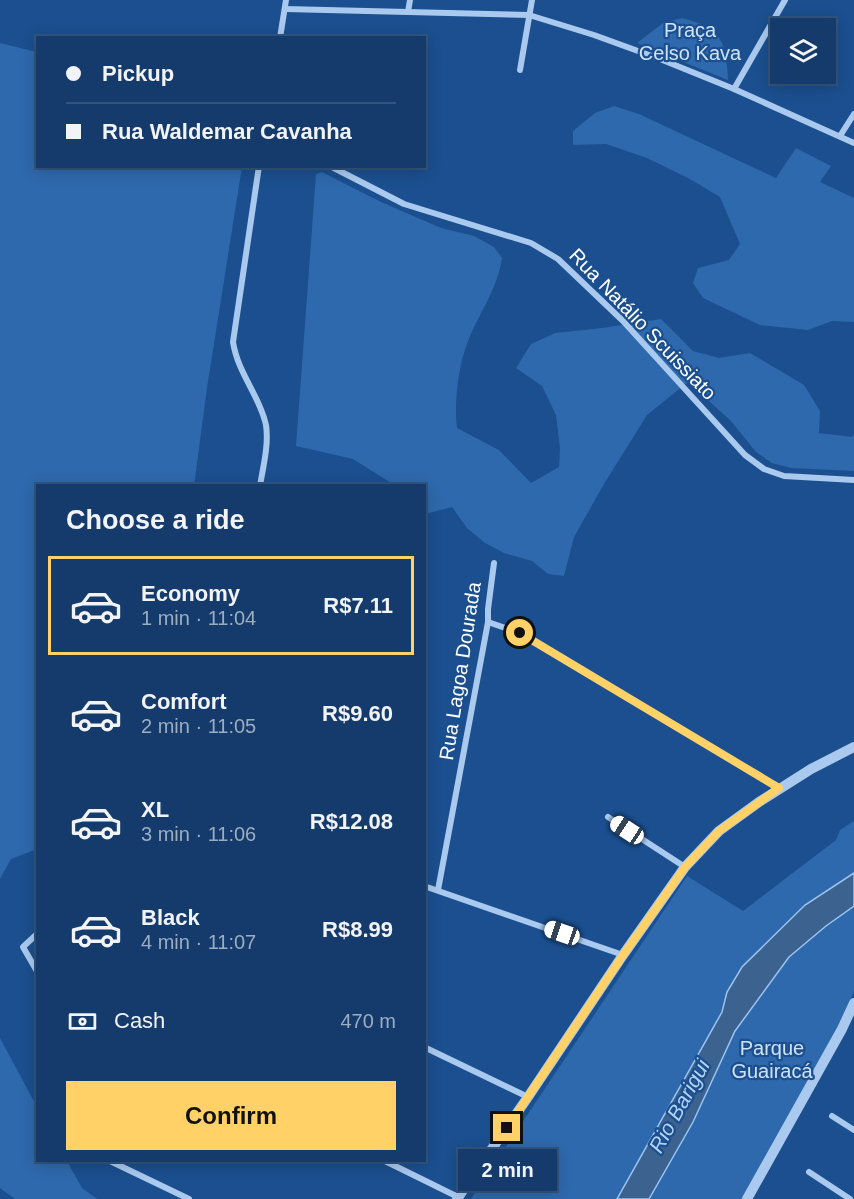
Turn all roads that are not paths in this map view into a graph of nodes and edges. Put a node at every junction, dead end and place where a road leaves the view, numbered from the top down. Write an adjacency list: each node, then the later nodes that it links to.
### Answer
1 (286, 0): 5 (street)
2 (410, 0): 6 (street)
3 (532, 0): 7 (street)
4 (785, 0): 10 (street)
5 (285, 9): 6 (street); 8 (street)
6 (408, 12): 7 (street)
7 (529, 15): 9 (street); 10 (street)
8 (280, 36)
9 (520, 70)
10 (734, 89): 12 (street)
11 (854, 114): 12 (street)
12 (840, 136): 13 (street)
13 (854, 143)
14 (259, 168): 17 (street)
15 (334, 168): 16 (street, Rua Natálio Scuissiato)
16 (854, 480)
17 (260, 484)
18 (494, 563): 19 (street, Rua Lagoa Dourada)
19 (488, 622): 21 (street); 25 (street, Rua Lagoa Dourada)
20 (854, 747): 21 (street)
21 (779, 788): 23 (street)
22 (608, 817): 23 (street)
23 (685, 867): 27 (street)
24 (426, 887): 25 (street)
25 (438, 890): 27 (street)
26 (36, 935): 28 (street)
27 (623, 955): 31 (street)
28 (36, 970)
29 (854, 1003): 39 (street)
30 (426, 1048): 31 (street)
31 (528, 1096): 37 (street)
32 (832, 1116): 33 (street)
33 (854, 1130)
34 (112, 1162): 38 (street)
35 (387, 1162): 37 (street)
36 (809, 1172): 40 (street)
37 (458, 1198)
38 (189, 1199)
39 (747, 1199)
40 (850, 1199)

